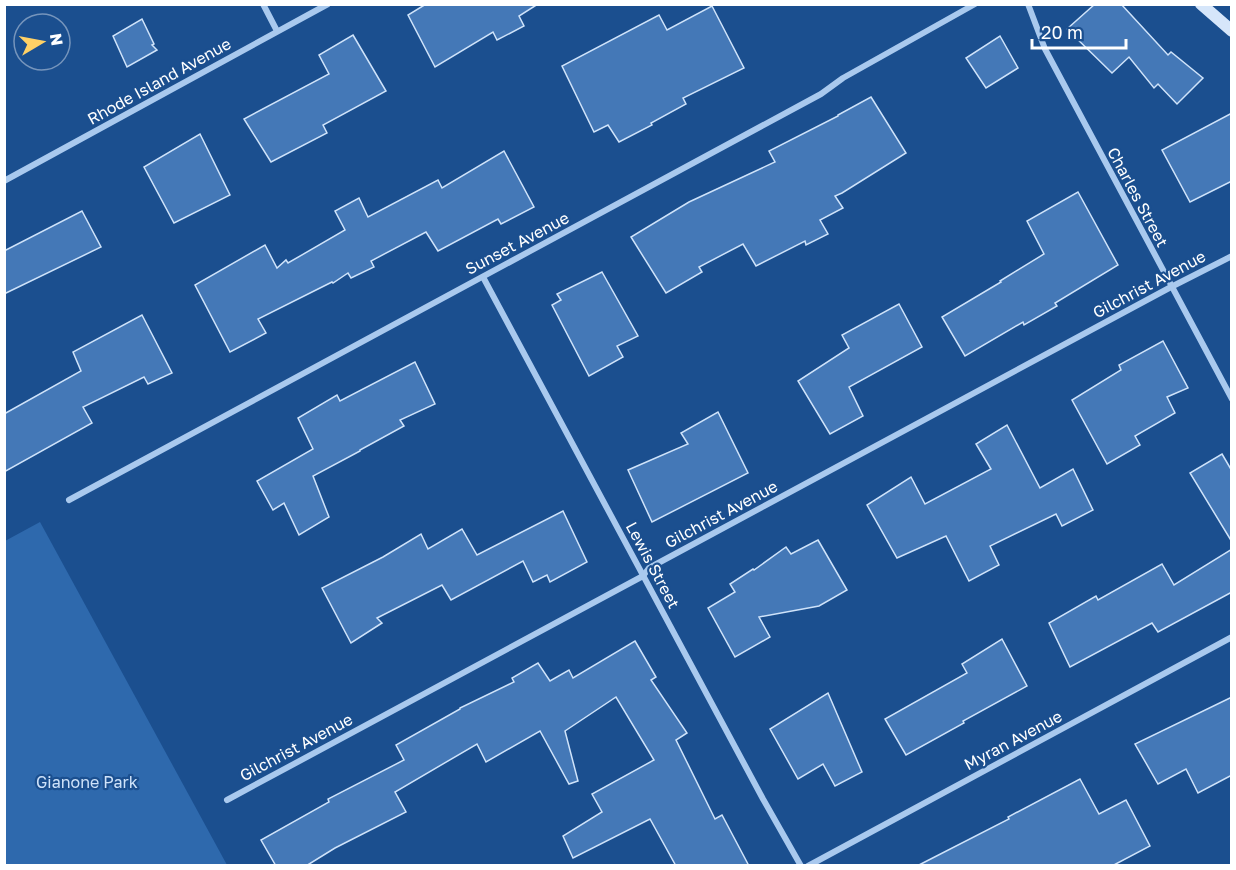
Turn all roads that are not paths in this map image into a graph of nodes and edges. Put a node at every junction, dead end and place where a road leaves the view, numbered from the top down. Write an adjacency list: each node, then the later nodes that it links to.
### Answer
1 (262, 4): 7 (street)
2 (328, 4): 7 (street, Rhode Island Avenue)
3 (975, 4): 10 (street, Sunset Avenue)
4 (1028, 4): 11 (street, Charles Street)
5 (1201, 4): 6 (main road)
6 (1232, 31)
7 (277, 32): 8 (street, Rhode Island Avenue)
8 (4, 181)
9 (1232, 256): 11 (street, Gilchrist Avenue)
10 (483, 277): 13 (street, Sunset Avenue); 14 (street, Lewis Street)
11 (1171, 287): 12 (street, Charles Street); 14 (street, Gilchrist Avenue)
12 (1232, 399)
13 (69, 500)
14 (643, 576): 16 (street, Gilchrist Avenue); 17 (street, Lewis Street)
15 (1232, 638): 18 (street, Myran Avenue)
16 (227, 800)
17 (801, 866)
18 (808, 866)

